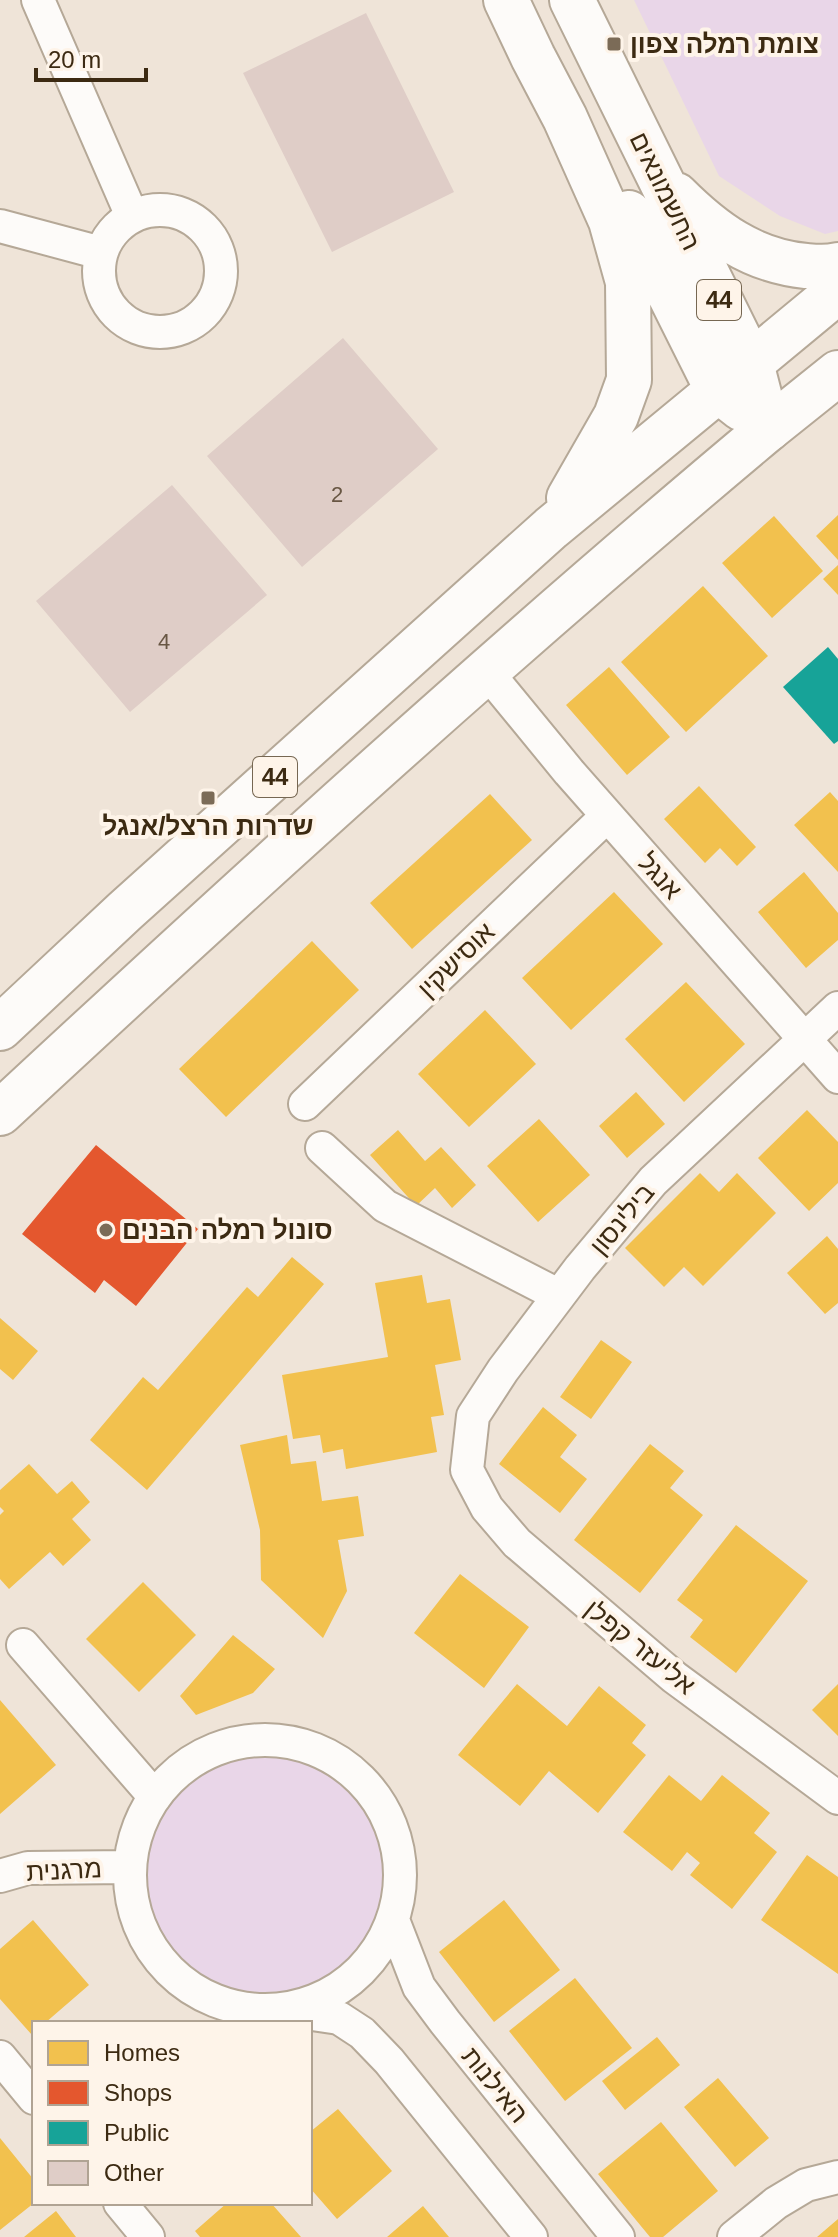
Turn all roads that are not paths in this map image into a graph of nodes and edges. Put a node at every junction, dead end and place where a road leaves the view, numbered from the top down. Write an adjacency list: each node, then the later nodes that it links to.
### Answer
1 (38, 0): 6 (street)
2 (506, 0): 4 (main road, 44)
3 (572, 0): 5 (main road, החשמונאים / 44)
4 (565, 118): 12 (main road); 14 (main road, 44)
5 (657, 176): 9 (main road, 44); 12 (main road, החשמונאים / 44)
6 (132, 216): 8 (street); 8 (street)
7 (0, 226): 8 (street)
8 (101, 253)
9 (838, 265)
10 (838, 291): 12 (main road)
11 (838, 373): 13 (main road)
12 (734, 376): 13 (main road, החשמונאים / 44); 14 (main road, 44)
13 (768, 429): 15 (main road, 44)
14 (551, 528): 18 (main road, 44)
15 (487, 672): 16 (street, אנגל); 22 (main road, 44)
16 (607, 816): 19 (street, אנגל); 21 (street, אוסישקין)
17 (838, 1008): 19 (street, בילינסון)
18 (0, 1028)
19 (805, 1039): 20 (street, אנגל); 24 (street, בילינסון)
20 (838, 1077)
21 (305, 1104)
22 (0, 1113)
23 (322, 1148): 24 (street)
24 (558, 1295): 25 (street, בילינסון)
25 (467, 1470): 28 (street, אליעזר קפלן)
26 (23, 1645): 27 (street)
27 (155, 1797): 29 (street); 31 (street)
28 (838, 1798)
29 (129, 1867): 30 (street, מרגנית); 33 (street)
30 (0, 1876)
31 (393, 1920): 32 (street); 38 (street, האילנות)
32 (285, 2010): 33 (street); 37 (street)
33 (238, 2016)
34 (0, 2057): 35 (street)
35 (32, 2096)
36 (838, 2177): 39 (street)
37 (531, 2237)
38 (618, 2237)
39 (734, 2237)

